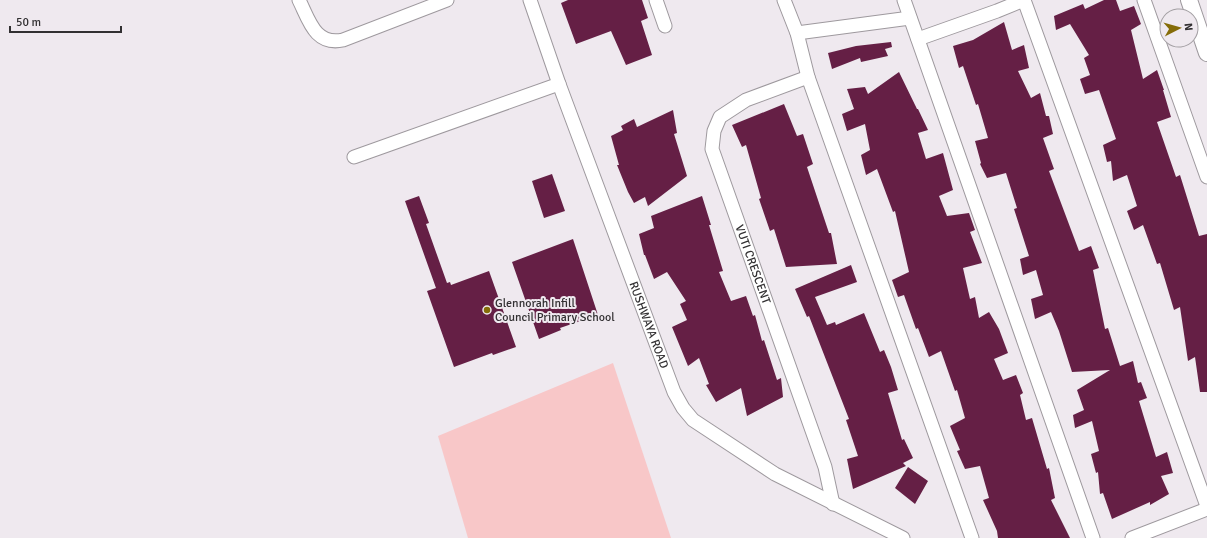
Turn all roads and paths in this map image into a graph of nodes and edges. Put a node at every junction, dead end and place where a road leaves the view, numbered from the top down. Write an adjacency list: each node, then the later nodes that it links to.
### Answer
1 (299, 0): 2 (street)
2 (447, 0)
3 (530, 0): 16 (street, RUSHWAYA ROAD)
4 (656, 0): 11 (street)
5 (784, 0): 12 (street)
6 (904, 0): 10 (street)
7 (1024, 0): 13 (street); 20 (street)
8 (1144, 0): 18 (street)
9 (1189, 0): 14 (street)
10 (910, 18): 12 (street); 13 (street)
11 (665, 26)
12 (797, 32): 15 (street)
13 (918, 39): 23 (street)
14 (1207, 53)
15 (808, 77): 19 (street, VUTI CRESCENT); 22 (street)
16 (559, 84): 17 (street); 19 (street, RUSHWAYA ROAD)
17 (354, 157)
18 (1207, 177)
19 (833, 504): 21 (street, RUSHWAYA ROAD)
20 (1207, 507): 24 (street)
21 (903, 538)
22 (972, 538)
23 (1093, 538)
24 (1132, 538)

